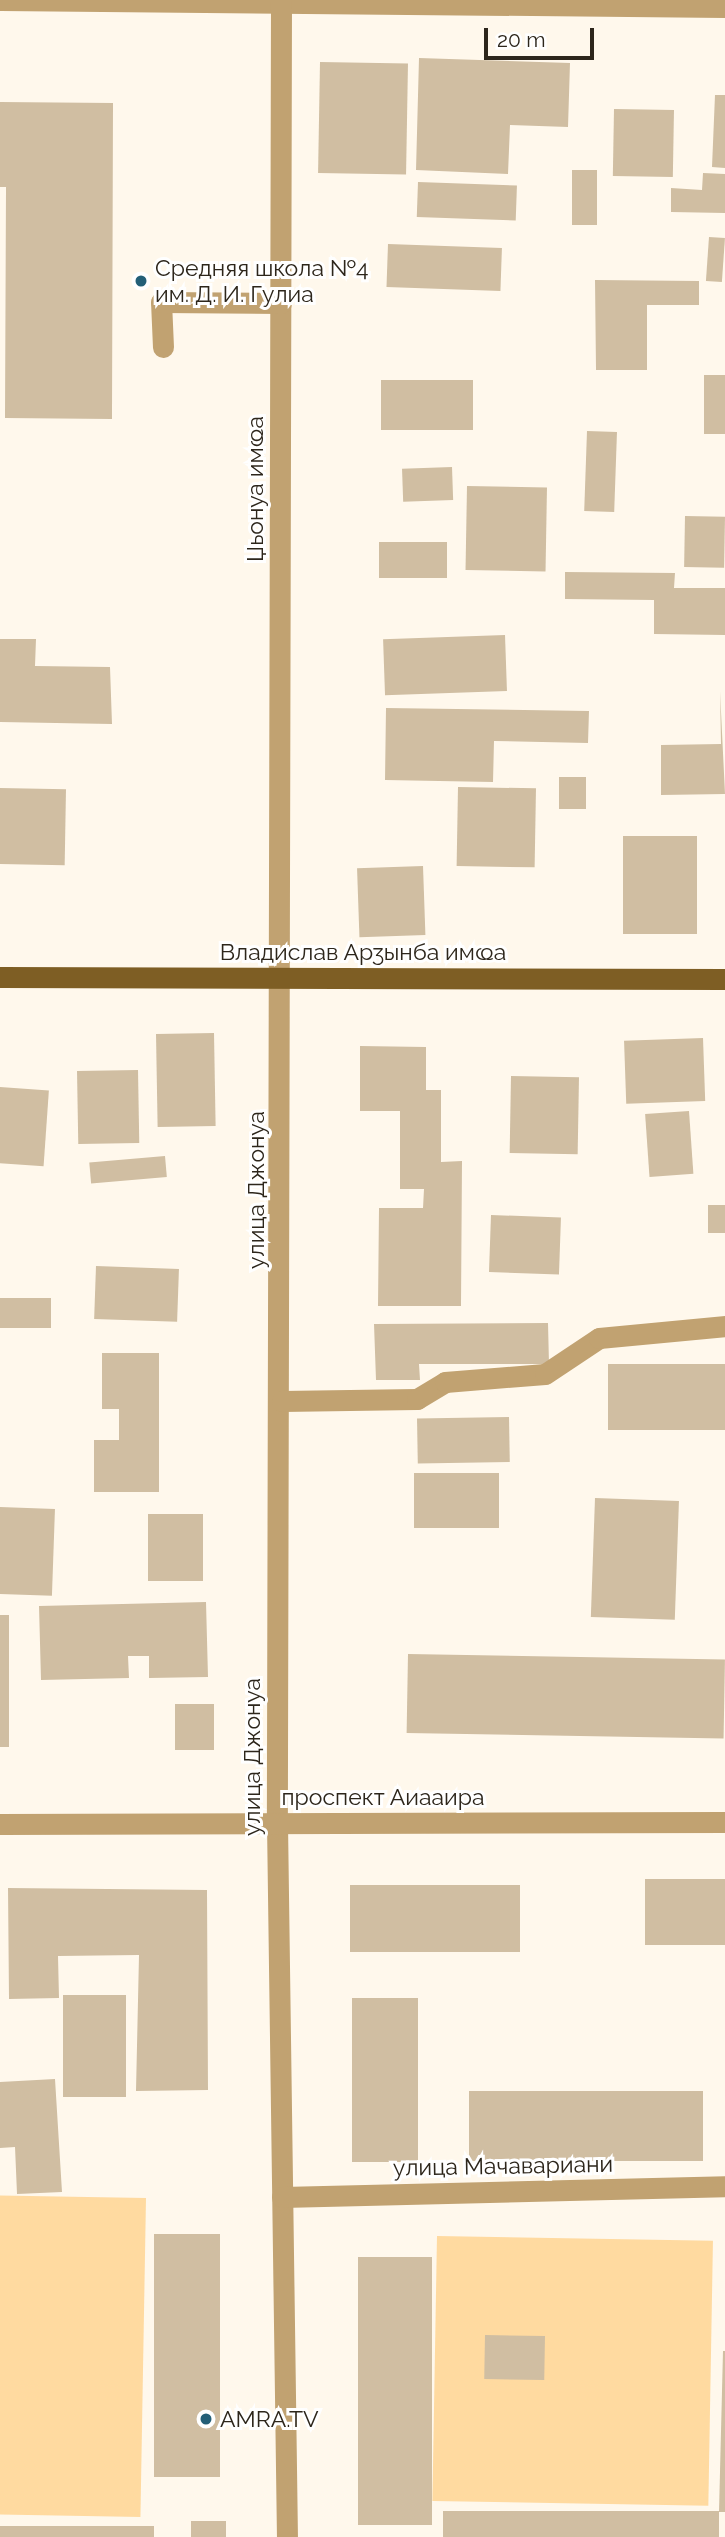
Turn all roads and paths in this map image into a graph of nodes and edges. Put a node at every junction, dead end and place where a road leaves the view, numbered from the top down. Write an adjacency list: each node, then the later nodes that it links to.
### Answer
1 (0, 1): 2 (street)
2 (281, 2): 3 (street); 4 (street, Џьонуа имҩа)
3 (725, 7)
4 (281, 303): 5 (street); 7 (street, Џьонуа имҩа)
5 (163, 347)
6 (0, 977): 7 (main road, Владислав Арӡынба имҩа)
7 (282, 978): 8 (main road, Владислав Арӡынба имҩа); 10 (street, улица Джонуа)
8 (725, 979)
9 (725, 1326): 10 (street)
10 (282, 1401): 13 (street, улица Джонуа)
11 (725, 1822): 13 (street, проспект Аиааира)
12 (0, 1824): 13 (street, проспект Аиааира)
13 (277, 1824): 15 (street, улица Джонуа)
14 (725, 2186): 15 (street, улица Мачавариани)
15 (282, 2197): 16 (street, улица Джонуа)
16 (287, 2537)

